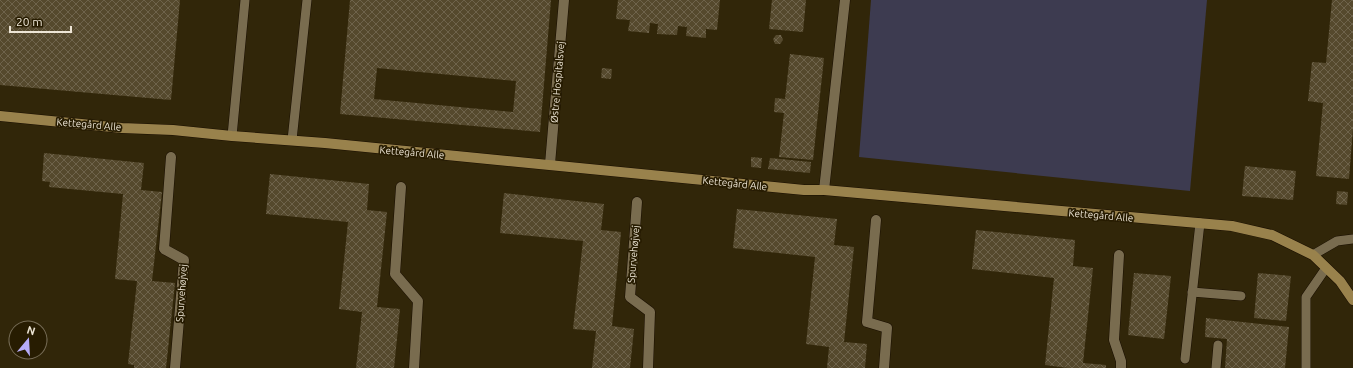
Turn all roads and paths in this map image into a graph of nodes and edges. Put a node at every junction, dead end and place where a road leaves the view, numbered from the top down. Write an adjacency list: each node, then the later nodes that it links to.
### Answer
1 (245, 0): 6 (lane)
2 (307, 0): 7 (lane)
3 (564, 0): 9 (street, Østre Hospitalsvej)
4 (845, 0): 11 (street)
5 (0, 116): 6 (street, Kettegård Alle)
6 (232, 136): 7 (street, Kettegård Alle)
7 (292, 140): 9 (street, Kettegård Alle)
8 (171, 157): 24 (street, Spurvehøjvej)
9 (550, 164): 11 (street, Kettegård Alle)
10 (401, 187): 25 (street)
11 (824, 190): 14 (street, Kettegård Alle)
12 (638, 202): 26 (street, Spurvehøjvej)
13 (876, 220): 27 (street)
14 (1200, 223): 17 (street, Kettegård Alle); 19 (lane)
15 (1353, 239): 17 (lane)
16 (1119, 254): 28 (street)
17 (1313, 255): 18 (street, Kettegård Alle)
18 (1326, 268): 21 (street, Kettegård Alle); 30 (lane)
19 (1192, 292): 20 (lane); 23 (lane)
20 (1241, 296)
21 (1353, 300)
22 (1218, 346): 29 (lane)
23 (1185, 359)
24 (175, 368)
25 (414, 368)
26 (648, 368)
27 (884, 368)
28 (1121, 368)
29 (1216, 368)
30 (1306, 368)

